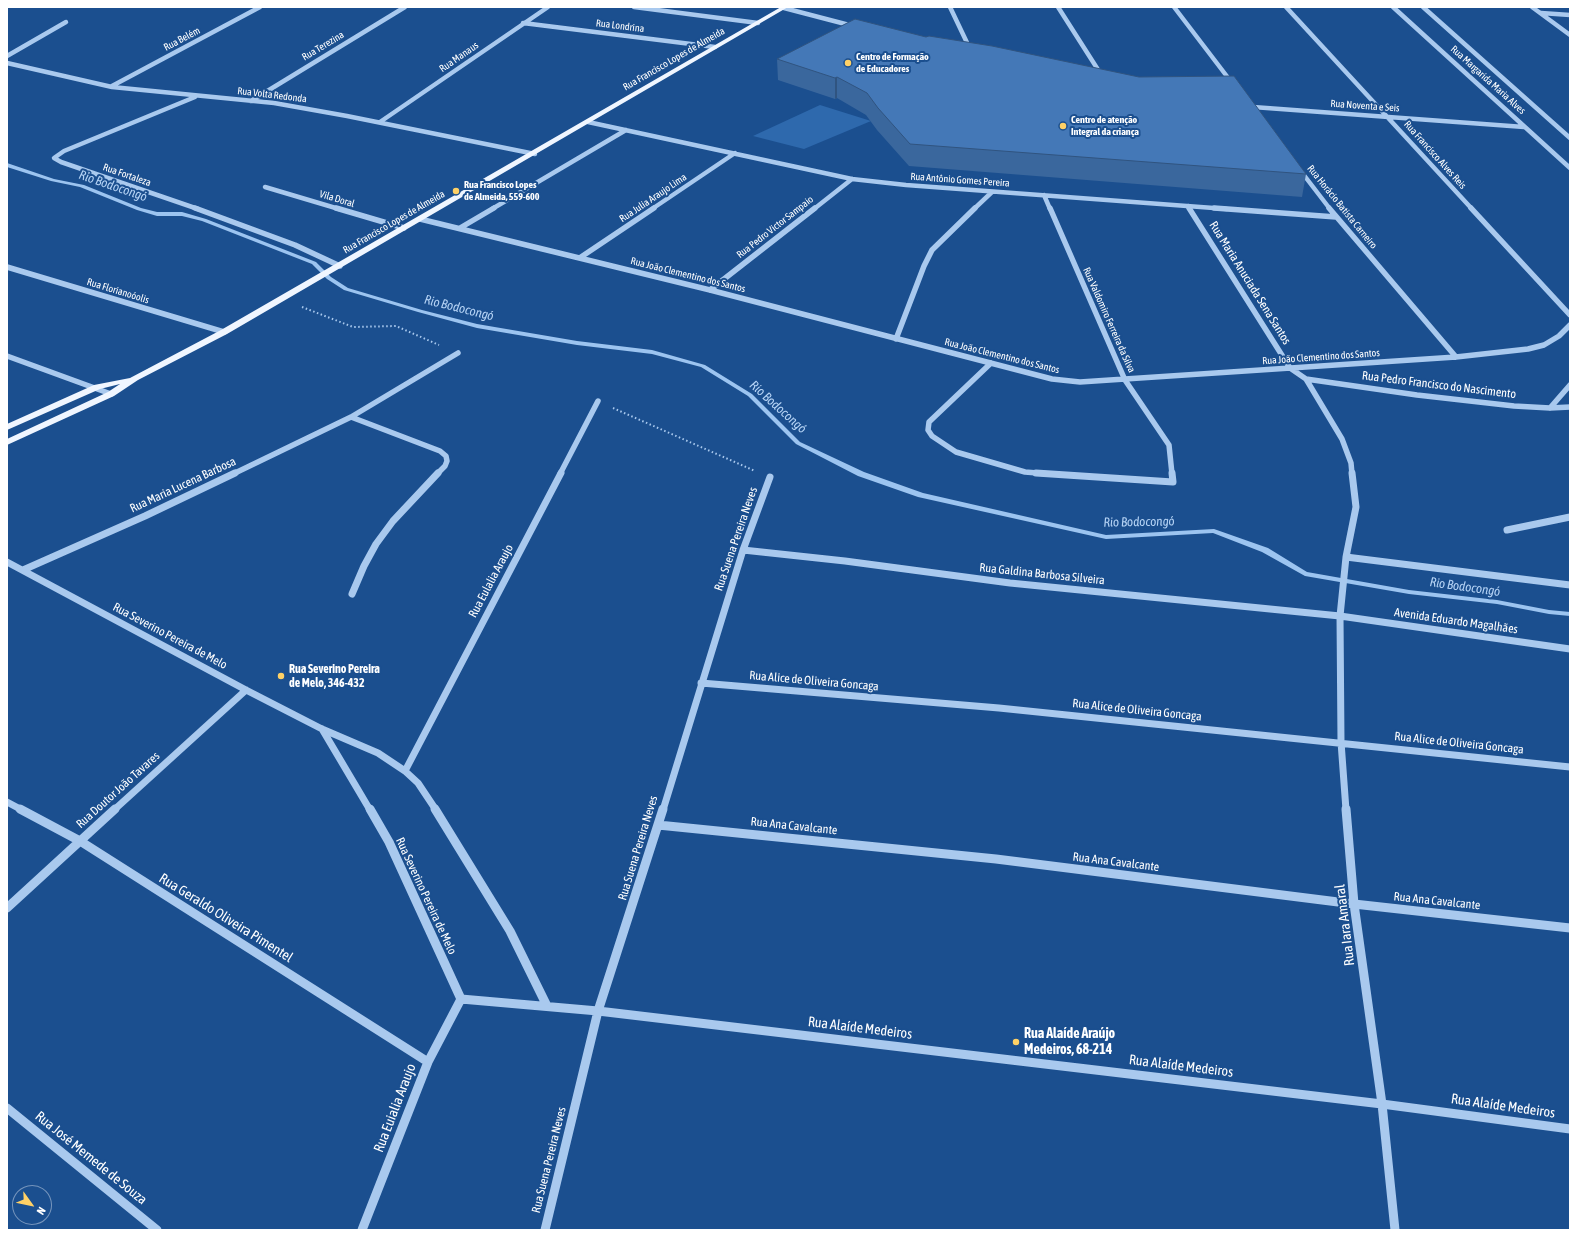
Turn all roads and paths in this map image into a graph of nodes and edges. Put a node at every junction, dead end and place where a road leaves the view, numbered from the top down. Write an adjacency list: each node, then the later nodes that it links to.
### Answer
1 (260, 7): 27 (street, Rua Belém)
2 (405, 7): 30 (street, Rua Terezina)
3 (548, 7): 16 (street, Rua Manaus)
4 (634, 7): 17 (street)
5 (785, 7): 17 (main road, Rua Francisco Lopes de Almeida); 18 (street)
6 (950, 7): 21 (street)
7 (1058, 7): 24 (street)
8 (1174, 7): 26 (street)
9 (1286, 7): 34 (street, Rua Francisco Alves Reis)
10 (1393, 7): 37 (street, Rua Margarida Maria Alves)
11 (1423, 7): 39 (street, Rua Margarida Maria Alves)
12 (1532, 7): 13 (street)
13 (1541, 13): 14 (street); 19 (street)
14 (1570, 15)
15 (66, 22): 22 (street)
16 (523, 23): 20 (street, Rua Londrina); 35 (street, Rua Manaus)
17 (758, 23): 20 (main road, Rua Francisco Lopes de Almeida)
18 (860, 28)
19 (1570, 35)
20 (715, 47): 36 (main road, Rua Francisco Lopes de Almeida)
21 (971, 52)
22 (7, 56)
23 (7, 63): 27 (street, Rua Volta Redonda)
24 (1104, 79)
25 (1224, 83): 26 (street)
26 (1232, 83): 28 (street)
27 (112, 86): 29 (street, Rua Volta Redonda)
28 (1238, 89)
29 (197, 96): 30 (street, Rua Volta Redonda); 54 (street, Rua Fortaleza)
30 (251, 101): 35 (street, Rua Volta Redonda)
31 (1248, 101): 32 (street)
32 (1253, 107): 33 (street); 34 (street, Rua Noventa e Seis)
33 (1258, 113)
34 (1388, 117): 37 (street, Rua Noventa e Seis); 58 (street, Rua Francisco Alves Reis)
35 (380, 122): 40 (street, Rua Volta Redonda)
36 (588, 122): 38 (street, Rua Antônio Gomes Pereira); 40 (main road, Rua Francisco Lopes de Almeida)
37 (1524, 127): 43 (street, Rua Margarida Maria Alves)
38 (626, 130): 41 (street, Rua Antônio Gomes Pereira); 52 (street)
39 (1570, 138)
40 (535, 154): 50 (main road, Rua Francisco Lopes de Almeida)
41 (735, 154): 44 (street, Rua Antônio Gomes Pereira); 53 (street, Rua Julia Araujo Lima)
42 (1295, 162): 49 (street, Rua Horácio Batista Carneiro)
43 (1570, 168)
44 (852, 179): 46 (street, Rua Antônio Gomes Pereira); 56 (street, Rua Pedro Victor Sampaio)
45 (265, 187): 51 (street, Vila Doral)
46 (992, 192): 47 (street, Rua Antônio Gomes Pereira); 61 (street)
47 (1044, 195): 48 (street, Rua Antônio Gomes Pereira); 69 (street, Rua Valdomiro Ferreira da Silva)
48 (1188, 206): 49 (street, Rua Antônio Gomes Pereira); 66 (street, Rua Maria Anuciada Sena Santos)
49 (1336, 217): 64 (street, Rua Horácio Batista Carneiro)
50 (420, 219): 51 (main road, Rua Francisco Lopes de Almeida); 52 (street, Rua João Clementino dos Santos)
51 (404, 228): 54 (main road, Rua Francisco Lopes de Almeida)
52 (460, 228): 53 (street, Rua João Clementino dos Santos)
53 (581, 257): 56 (street, Rua João Clementino dos Santos)
54 (340, 266): 57 (main road, Rua Francisco Lopes de Almeida)
55 (7, 267): 60 (street, Rua Florianoóolis)
56 (710, 290): 61 (street, Rua João Clementino dos Santos)
57 (281, 300): 60 (main road, Rua Francisco Lopes de Almeida); 62 (path)
58 (1570, 315)
59 (1570, 325): 64 (street, Rua João Clementino dos Santos)
60 (224, 332): 67 (main road, Rua Francisco Lopes de Almeida)
61 (896, 339): 65 (street, Rua João Clementino dos Santos)
62 (458, 353): 76 (street, Rua Maria Lucena Barbosa)
63 (7, 356): 71 (street)
64 (1456, 357): 66 (street, Rua João Clementino dos Santos)
65 (991, 363): 69 (street, Rua João Clementino dos Santos); 69 (street, Rua Valdomiro Ferreira da Silva)
66 (1290, 368): 68 (street, Rua Maria Anuciada Sena Santos); 69 (street, Rua João Clementino dos Santos)
67 (135, 378): 71 (main road, Rua Francisco Lopes de Almeida); 72 (main road, Rua Francisco Lopes de Almeida)
68 (1306, 379): 75 (street, Rua Pedro Francisco do Nascimento); 83 (street, Rua Maria Anuciada Sena Santos)
69 (1125, 380)
70 (1570, 385): 75 (street)
71 (97, 388): 72 (street); 77 (main road, Rua Francisco Lopes de Almeida)
72 (111, 394): 78 (main road, Rua Francisco Lopes de Almeida)
73 (598, 401): 79 (path); 95 (street, Rua Eulalia Araujo)
74 (1570, 407): 75 (street, Rua Pedro Francisco do Nascimento)
75 (1550, 408)
76 (351, 417): 85 (street, Rua Maria Lucena Barbosa); 87 (street)
77 (7, 427)
78 (7, 442)
79 (770, 477): 82 (street, Rua Suena Pereira Neves)
80 (1570, 517): 81 (street)
81 (1507, 530)
82 (743, 550): 88 (street, Rua Galdina Barbosa Silveira); 90 (street, Rua Suena Pereira Neves)
83 (1346, 561): 86 (street); 88 (street, Rua Maria Anuciada Sena Santos)
84 (7, 562): 85 (street, Rua Severino Pereira de Melo)
85 (23, 570): 91 (street, Rua Severino Pereira de Melo)
86 (1570, 585)
87 (352, 594)
88 (1340, 616): 89 (street, Avenida Eduardo Magalhães); 93 (street, Rua Iara Amaral)
89 (1570, 649)
90 (701, 683): 93 (street, Rua Alice de Oliveira Goncaga); 97 (street, Rua Suena Pereira Neves)
91 (246, 690): 92 (street, Rua Severino Pereira de Melo); 98 (street, Rua Doutor João Tavares)
92 (322, 729): 95 (street, Rua Severino Pereira de Melo); 102 (street, Rua Severino Pereira de Melo)
93 (1341, 742): 94 (street, Rua Alice de Oliveira Goncaga); 99 (street, Rua Iara Amaral)
94 (1570, 767)
95 (405, 771): 103 (street, Rua Severino Pereira de Melo)
96 (7, 802): 98 (street, Rua Geraldo Oliveira Pimentel)
97 (658, 825): 99 (street, Rua Ana Cavalcante); 104 (street, Rua Suena Pereira Neves)
98 (80, 841): 100 (street, Rua Doutor João Tavares); 105 (street, Rua Geraldo Oliveira Pimentel)
99 (1354, 904): 101 (street, Rua Ana Cavalcante); 106 (street, Rua Iara Amaral)
100 (7, 908)
101 (1570, 928)
102 (461, 999): 103 (street); 105 (street, Rua Euialia Araujo)
103 (548, 1006): 104 (street)
104 (598, 1011): 106 (street, Rua Alaíde Medeiros); 111 (street, Rua Suena Pereira Neves)
105 (428, 1062): 110 (street, Rua Euialia Araujo)
106 (1382, 1104): 108 (street, Rua Alaíde Medeiros); 112 (street, Rua Iara Amaral)
107 (7, 1108): 109 (street, Rua José Memede de Souza)
108 (1570, 1130)
109 (157, 1230)
110 (362, 1230)
111 (545, 1230)
112 (1395, 1230)

